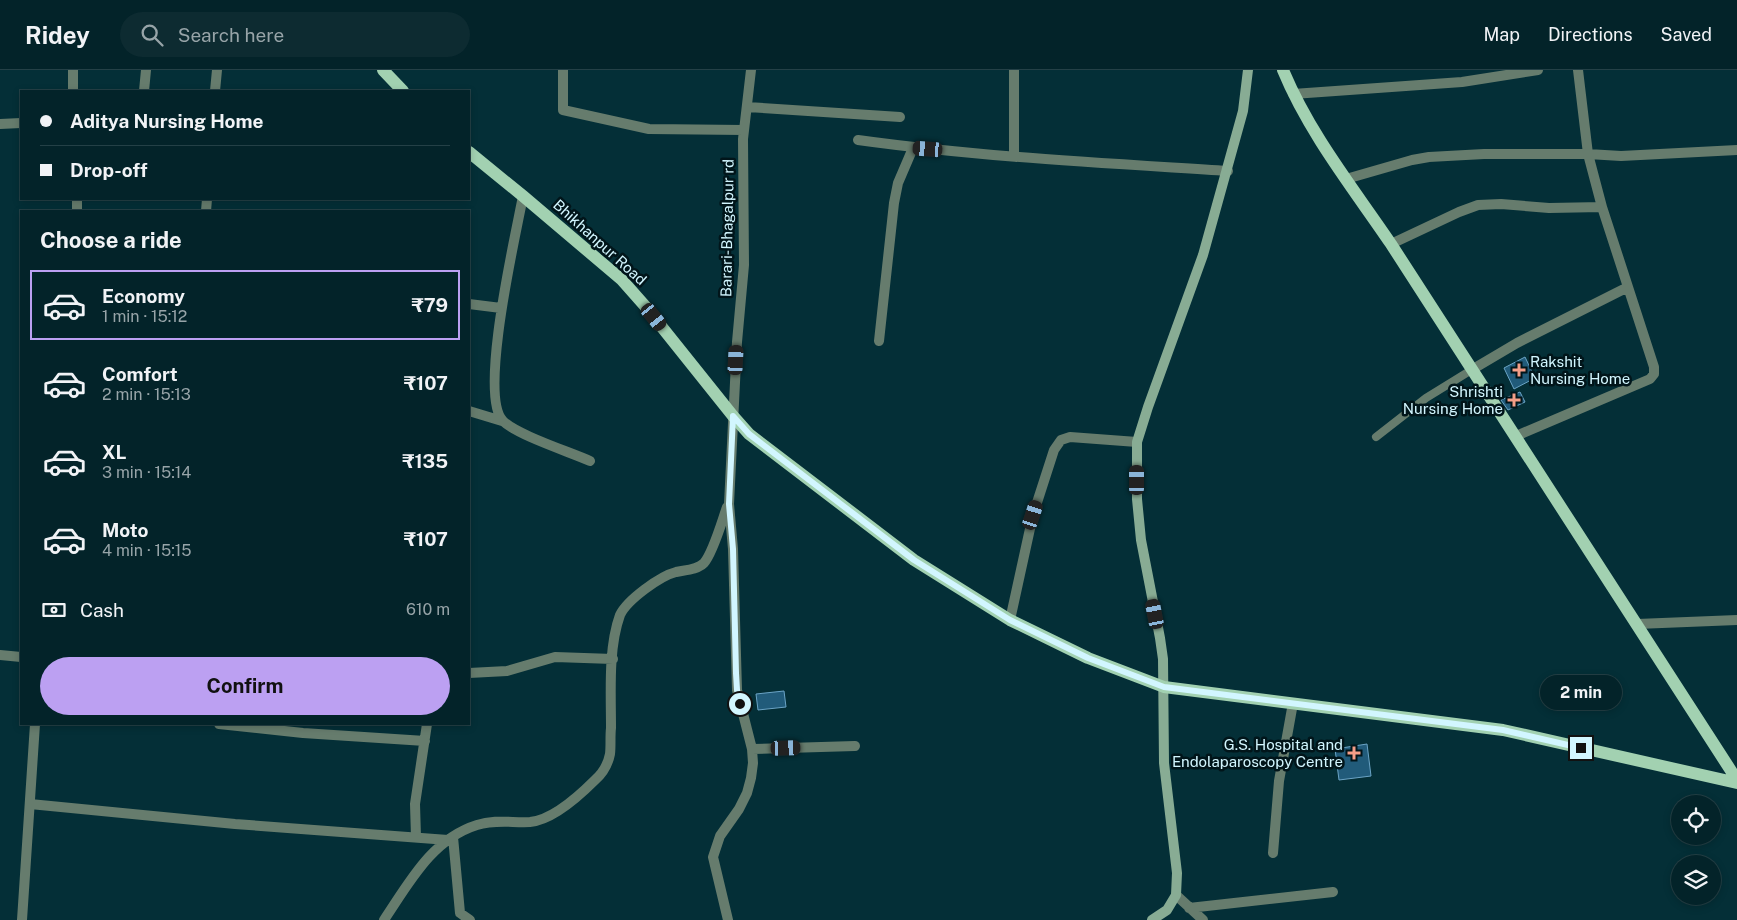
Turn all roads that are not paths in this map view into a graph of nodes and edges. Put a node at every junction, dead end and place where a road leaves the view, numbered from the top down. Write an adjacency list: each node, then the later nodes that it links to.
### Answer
1 (73, 70): 12 (street)
2 (146, 70): 13 (street)
3 (217, 70): 14 (street)
4 (384, 70): 15 (main road)
5 (563, 70): 21 (street)
6 (751, 70): 17 (street, Barari-Bhagalpur rd)
7 (1014, 70): 27 (street)
8 (1248, 70): 28 (street)
9 (1283, 70): 16 (main road)
10 (1538, 70): 16 (street)
11 (1578, 70): 26 (street)
12 (73, 90)
13 (144, 90)
14 (215, 90)
15 (402, 90)
16 (1293, 94): 29 (main road)
17 (747, 107): 18 (street); 21 (street, Barari-Bhagalpur rd)
18 (900, 117)
19 (20, 123): 20 (street)
20 (0, 124)
21 (744, 130): 39 (street, Barari-Bhagalpur rd)
22 (858, 140): 23 (street)
23 (913, 148): 27 (street); 36 (street)
24 (1737, 150): 26 (street)
25 (470, 153): 30 (main road, Bhikhanpur Road)
26 (1588, 154): 29 (street); 31 (street)
27 (1014, 156): 28 (street)
28 (1228, 170): 43 (street)
29 (1346, 179): 32 (main road)
30 (523, 196): 35 (street); 39 (main road, Bhikhanpur Road)
31 (1602, 207): 32 (street); 33 (street)
32 (1392, 244): 37 (main road)
33 (1628, 287): 37 (street); 41 (street)
34 (470, 304): 35 (street)
35 (501, 308): 40 (street)
36 (879, 341)
37 (1472, 369): 41 (main road); 42 (lane)
38 (470, 411): 40 (street)
39 (733, 416): 45 (street, Barari-Bhagalpur rd); 46 (main road, Bhikhanpur Road)
40 (502, 420): 44 (street)
41 (1516, 436): 48 (main road)
42 (1376, 437)
43 (1137, 442): 46 (street); 53 (street)
44 (590, 461)
45 (729, 504): 51 (street); 60 (street)
46 (1010, 620): 53 (main road, Bhikhanpur Road)
47 (1737, 620): 48 (street)
48 (1637, 624): 61 (main road)
49 (0, 655): 50 (street)
50 (20, 657)
51 (613, 659): 52 (street); 64 (street)
52 (470, 673)
53 (1164, 687): 54 (main road, Bhikhanpur Road); 67 (street)
54 (1293, 703): 61 (main road, Bhikhanpur Road); 65 (street)
55 (35, 725): 62 (street)
56 (230, 725): 58 (street)
57 (427, 725): 58 (street)
58 (425, 741): 63 (street)
59 (855, 746): 60 (street)
60 (752, 749): 72 (street)
61 (1737, 782)
62 (30, 804): 63 (street); 69 (street)
63 (416, 837): 64 (street)
64 (451, 838): 70 (street); 71 (street)
65 (1273, 853)
66 (1333, 892): 68 (street)
67 (1176, 895): 68 (street); 73 (street)
68 (1189, 908): 74 (street)
69 (22, 920)
70 (384, 920)
71 (470, 920)
72 (728, 920)
73 (1152, 920)
74 (1203, 920)

